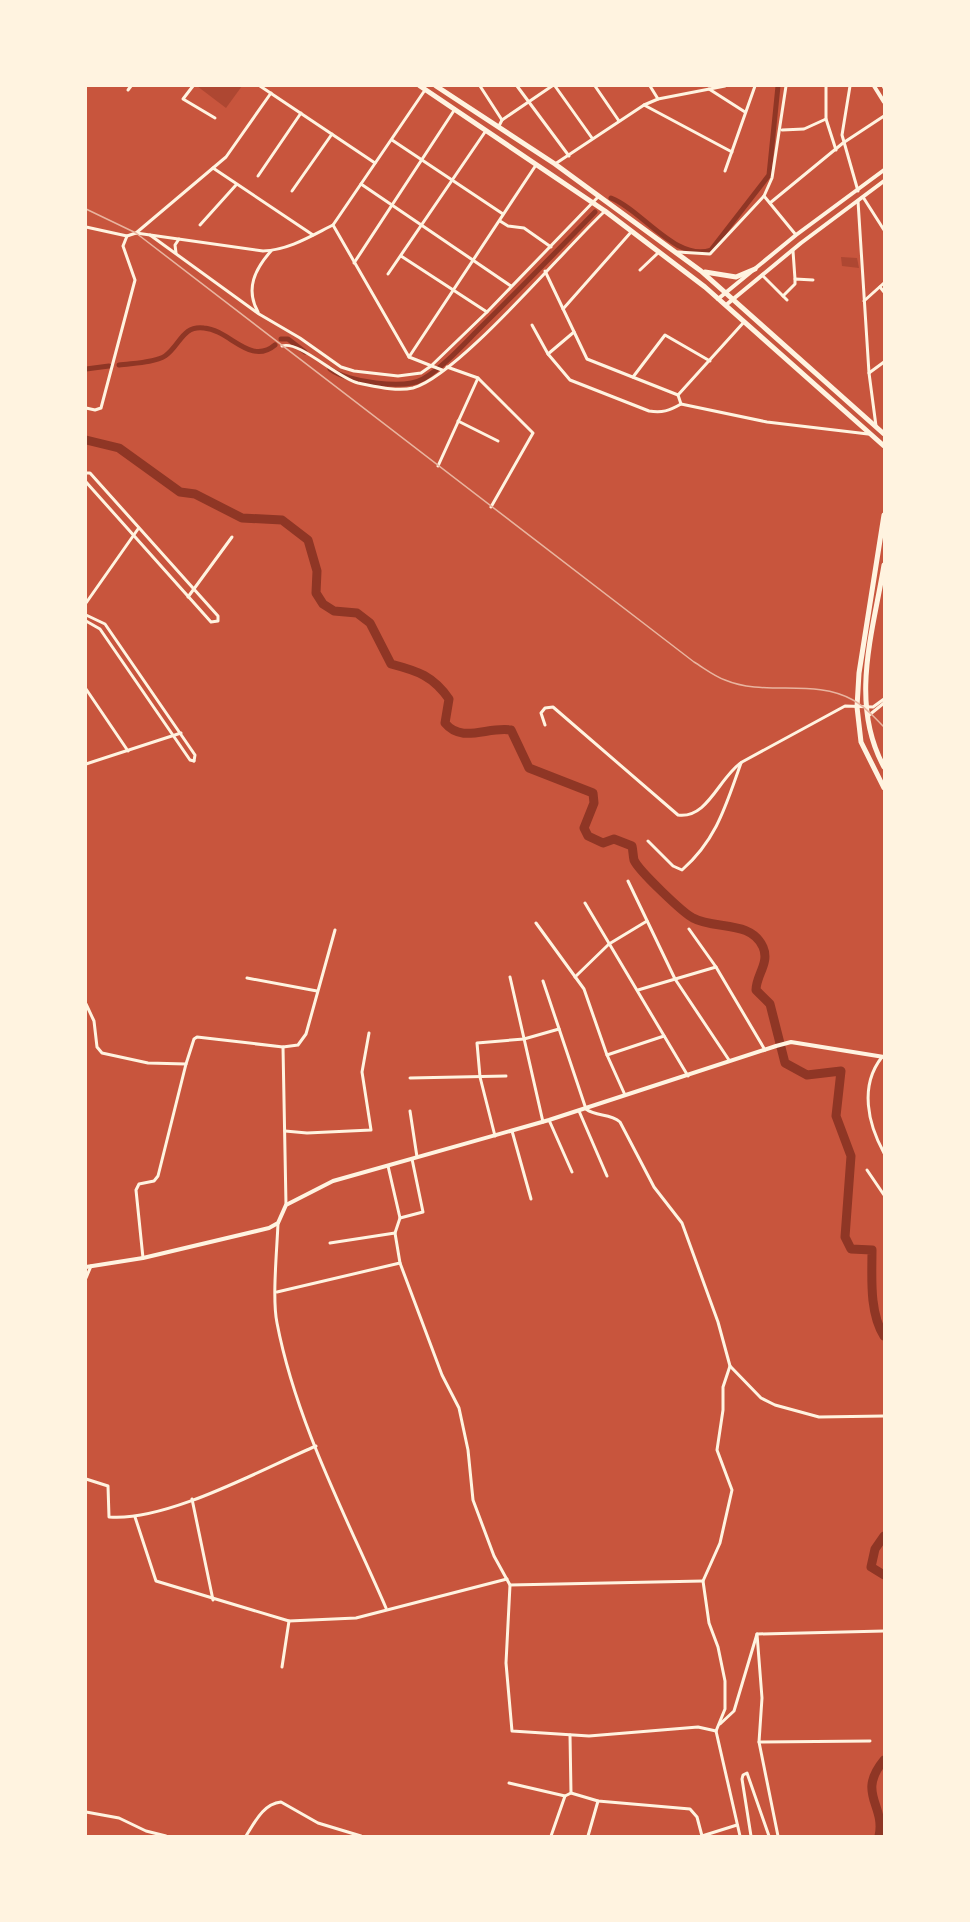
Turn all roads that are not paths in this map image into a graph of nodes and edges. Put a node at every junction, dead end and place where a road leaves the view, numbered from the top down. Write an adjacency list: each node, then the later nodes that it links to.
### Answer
1 (130, 86): 18 (street)
2 (193, 86): 28 (street)
3 (260, 86): 19 (street)
4 (436, 86): 32 (main road)
5 (480, 86): 30 (street)
6 (517, 86): 21 (street)
7 (553, 86): 21 (street); 36 (street)
8 (595, 86): 31 (street)
9 (650, 86): 20 (street)
10 (725, 86): 17 (street)
11 (755, 86): 25 (street)
12 (786, 86): 34 (street)
13 (826, 86): 29 (street)
14 (850, 86): 38 (street)
15 (874, 86): 22 (street)
16 (423, 87): 24 (main road); 37 (street)
17 (709, 89): 20 (street); 25 (street)
18 (128, 90)
19 (271, 93): 26 (street); 46 (street)
20 (658, 99): 23 (street)
21 (528, 102): 30 (street); 41 (street)
22 (885, 102)
23 (644, 105): 31 (street); 40 (street)
24 (456, 109): 33 (main road); 42 (street)
25 (745, 112): 40 (street)
26 (301, 113): 35 (street); 49 (street)
27 (885, 116): 38 (street)
28 (215, 118)
29 (826, 119): 34 (street); 39 (street)
30 (502, 120): 32 (street)
31 (619, 121): 36 (street)
32 (499, 126): 44 (main road)
33 (486, 130): 45 (main road); 50 (street)
34 (782, 130): 57 (street)
35 (332, 134): 43 (street); 54 (street)
36 (592, 138): 41 (street)
37 (392, 140): 42 (street); 43 (street)
38 (843, 143): 39 (street); 55 (street)
39 (836, 150): 61 (street)
40 (732, 152): 48 (street)
41 (569, 156): 44 (street)
42 (422, 160): 50 (street); 62 (street)
43 (375, 163): 52 (street)
44 (555, 164): 56 (main road)
45 (536, 165): 60 (main road); 64 (street)
46 (213, 168): 53 (street); 72 (street)
47 (885, 170): 55 (street)
48 (725, 171)
49 (258, 176)
50 (452, 180): 64 (street); 68 (street)
51 (885, 181): 58 (street)
52 (361, 184): 62 (street); 67 (street)
53 (236, 185): 66 (street); 74 (street)
54 (292, 191)
55 (858, 191): 76 (street)
56 (600, 195): 60 (street); 82 (main road)
57 (764, 196): 61 (street); 82 (street)
58 (863, 197): 59 (street); 70 (street)
59 (858, 201): 80 (street); 105 (street)
60 (592, 202): 63 (main road); 78 (street)
61 (770, 203): 76 (street)
62 (392, 206): 68 (street); 86 (street)
63 (605, 211): 71 (main road); 89 (street)
64 (503, 214): 65 (street)
65 (499, 220): 78 (street); 85 (street)
66 (200, 225)
67 (333, 225): 74 (street); 86 (street)
68 (422, 225): 84 (street); 85 (street)
69 (86, 227): 75 (street)
70 (885, 230)
71 (632, 231): 81 (main road); 107 (street)
72 (136, 233): 73 (street); 75 (street)
73 (150, 235): 77 (street); 83 (street)
74 (314, 235): 79 (street)
75 (127, 236): 126 (street)
76 (796, 236): 87 (street)
77 (179, 239): 79 (street); 83 (street)
78 (551, 247): 96 (street)
79 (272, 250): 109 (street)
80 (793, 251): 92 (street); 93 (street)
81 (659, 252): 88 (street); 102 (main road)
82 (676, 252): 90 (main road)
83 (176, 253): 109 (street)
84 (401, 256): 91 (street); 98 (street)
85 (472, 260): 96 (street); 98 (street)
86 (354, 263): 115 (street)
87 (755, 269): 90 (main road); 99 (street)
88 (639, 270)
89 (545, 271): 107 (street); 119 (street)
90 (701, 271): 99 (main road)
91 (388, 274)
92 (762, 275): 101 (street); 103 (street)
93 (795, 279): 94 (street); 101 (street)
94 (813, 280)
95 (885, 283): 97 (street)
96 (512, 286): 108 (street)
97 (880, 287): 100 (street); 105 (street)
98 (453, 290): 108 (street); 115 (street)
99 (727, 292): 102 (street); 103 (main road)
100 (885, 292)
101 (783, 296): 104 (street)
102 (718, 299): 106 (main road)
103 (734, 299): 106 (street); 128 (main road)
104 (788, 300)
105 (864, 301): 121 (street)
106 (726, 305): 110 (main road)
107 (563, 309): 112 (street)
108 (487, 312): 118 (street)
109 (259, 314): 118 (street)
110 (744, 322): 116 (street); 129 (main road)
111 (532, 325): 114 (street)
112 (574, 333): 114 (street); 122 (street)
113 (282, 346): 120 (street)
114 (548, 354): 125 (street)
115 (409, 357): 118 (street)
116 (710, 361): 122 (street); 124 (street)
117 (885, 362): 121 (street)
118 (432, 366): 120 (street)
119 (447, 367): 120 (street); 123 (street)
120 (442, 370)
121 (869, 373): 128 (street)
122 (633, 377): 124 (street)
123 (478, 378): 127 (street); 137 (street)
124 (678, 395): 125 (street)
125 (681, 404): 129 (street)
126 (86, 408)
127 (458, 421): 131 (street); 134 (street)
128 (876, 426): 130 (main road)
129 (873, 435): 132 (main road)
130 (885, 435): 132 (street)
131 (498, 441)
132 (879, 441): 133 (main road)
133 (885, 448)
134 (438, 466)
135 (86, 473): 139 (street)
136 (86, 482): 140 (street)
137 (491, 507)
138 (885, 514): 151 (main road)
139 (138, 529): 140 (street); 143 (street)
140 (133, 536): 144 (street); 145 (street)
141 (232, 537): 143 (street)
142 (885, 565): 152 (main road)
143 (194, 590): 144 (street); 144 (street)
144 (188, 597)
145 (86, 603)
146 (86, 615): 155 (street)
147 (86, 621): 156 (street)
148 (86, 689): 157 (street)
149 (885, 699): 152 (street)
150 (885, 703): 153 (street)
151 (857, 707): 152 (street); 158 (street); 161 (main road)
152 (865, 707): 153 (main road)
153 (867, 717): 160 (main road)
154 (545, 725): 158 (street)
155 (181, 734): 156 (street); 156 (street)
156 (175, 736): 157 (street)
157 (128, 751): 159 (street)
158 (742, 762): 162 (street)
159 (86, 764)
160 (885, 767)
161 (885, 788)
162 (648, 841)
163 (628, 881): 165 (street)
164 (585, 903): 169 (street)
165 (647, 920): 169 (street); 174 (street)
166 (536, 923): 172 (street)
167 (688, 929): 170 (street)
168 (335, 930): 177 (street)
169 (609, 944): 172 (street); 176 (street)
170 (716, 967): 174 (street); 184 (street)
171 (510, 976): 182 (street)
172 (575, 977): 185 (street)
173 (247, 978): 177 (street)
174 (675, 979): 176 (street); 187 (street)
175 (543, 981): 179 (street)
176 (638, 990): 181 (street)
177 (317, 991): 183 (street)
178 (86, 1004): 188 (street)
179 (559, 1029): 182 (street); 194 (street)
180 (369, 1033): 199 (street)
181 (664, 1036): 185 (street); 190 (street)
182 (524, 1039): 191 (street); 198 (street)
183 (283, 1047): 188 (street); 199 (street)
184 (765, 1050): 186 (street); 187 (street)
185 (607, 1055): 193 (street)
186 (883, 1057): 202 (street)
187 (729, 1060): 190 (street)
188 (186, 1064): 215 (street)
189 (506, 1076): 191 (street)
190 (688, 1076): 193 (street)
191 (480, 1077): 192 (street); 201 (street)
192 (410, 1078)
193 (626, 1096): 194 (street)
194 (586, 1109): 196 (street); 221 (street)
195 (410, 1111): 203 (street)
196 (579, 1112): 197 (street); 207 (street)
197 (549, 1120): 198 (street); 206 (street)
198 (543, 1122): 200 (street)
199 (285, 1131): 210 (street)
200 (512, 1131): 201 (street); 209 (street)
201 (495, 1136): 203 (street)
202 (885, 1154)
203 (414, 1158): 204 (street); 211 (street)
204 (388, 1165): 210 (street); 211 (street)
205 (867, 1170): 208 (street)
206 (572, 1172)
207 (607, 1176)
208 (885, 1195)
209 (531, 1199)
210 (286, 1205): 212 (street)
211 (400, 1218): 213 (street)
212 (278, 1223): 215 (street); 220 (street)
213 (395, 1233): 214 (street); 216 (street)
214 (330, 1243)
215 (143, 1258): 217 (street)
216 (400, 1263): 220 (street); 227 (street)
217 (91, 1266): 218 (street); 219 (street)
218 (86, 1267)
219 (86, 1278)
220 (277, 1292): 223 (street)
221 (730, 1366): 222 (street); 228 (street)
222 (885, 1416)
223 (316, 1446): 225 (street); 231 (street)
224 (86, 1479): 226 (street)
225 (192, 1499): 226 (street); 230 (street)
226 (135, 1517): 230 (street)
227 (507, 1579): 229 (street); 231 (street)
228 (703, 1581): 229 (street); 236 (street)
229 (510, 1585): 238 (street)
230 (213, 1600): 232 (street)
231 (386, 1608): 232 (street)
232 (289, 1621): 235 (street)
233 (885, 1631): 234 (street)
234 (757, 1634): 236 (street); 240 (street)
235 (282, 1667)
236 (718, 1725): 237 (street)
237 (716, 1731): 238 (street); 246 (street)
238 (570, 1735): 242 (street)
239 (870, 1741): 240 (street)
240 (759, 1743): 256 (street)
241 (509, 1783): 243 (street)
242 (571, 1793): 243 (street); 244 (street)
243 (565, 1796): 250 (street)
244 (598, 1801): 251 (street); 252 (street)
245 (86, 1812): 247 (street)
246 (737, 1825): 252 (street); 253 (street)
247 (166, 1836)
248 (246, 1836): 249 (street)
249 (361, 1836)
250 (551, 1836)
251 (588, 1836)
252 (702, 1836)
253 (740, 1836)
254 (751, 1836): 255 (street)
255 (770, 1836)
256 (778, 1836)

